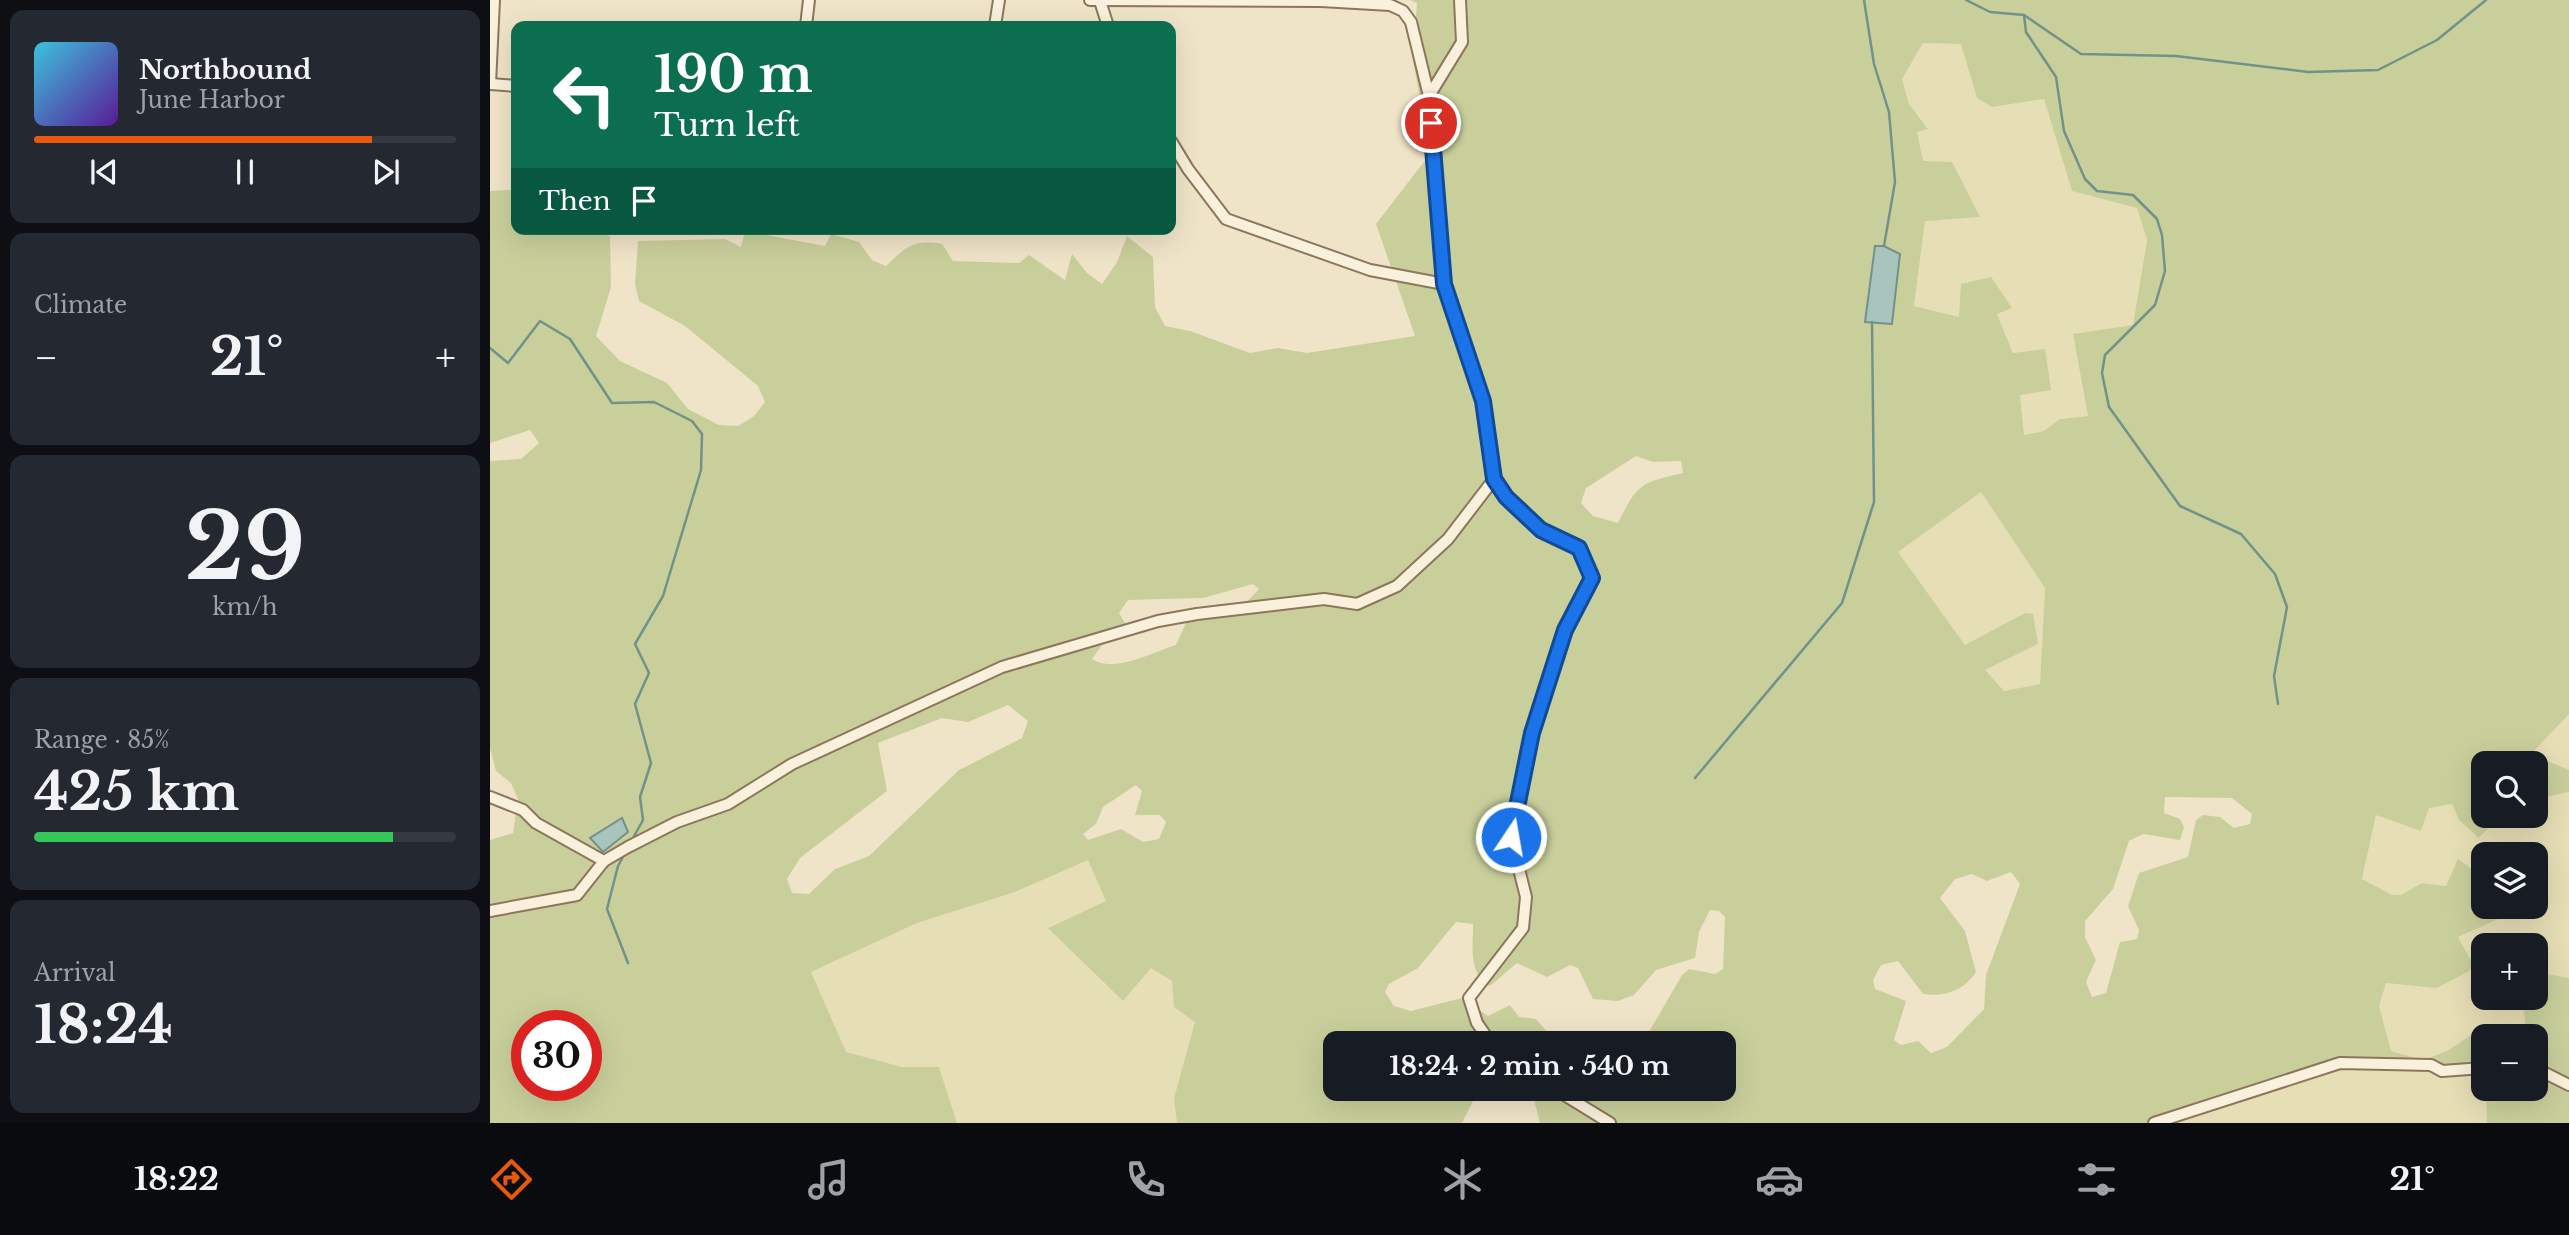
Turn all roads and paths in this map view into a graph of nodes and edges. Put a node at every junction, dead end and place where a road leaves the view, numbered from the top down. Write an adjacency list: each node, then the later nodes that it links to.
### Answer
1 (494, 0): 10 (street)
2 (809, 0): 7 (street)
3 (999, 0): 8 (street)
4 (1090, 0): 6 (street)
5 (1461, 0): 12 (street)
6 (1100, 1): 9 (street); 12 (street)
7 (807, 21)
8 (996, 21)
9 (1106, 21)
10 (491, 84): 11 (street)
11 (511, 86)
12 (1429, 96): 14 (street)
13 (1176, 149): 14 (street)
14 (1444, 284): 15 (street)
15 (1494, 479): 17 (street); 19 (street)
16 (490, 797): 17 (street)
17 (604, 861): 18 (street)
18 (490, 911)
19 (1483, 1031)
20 (2471, 1069): 25 (street)
21 (2548, 1074): 22 (street)
22 (2569, 1085)
23 (1574, 1101): 24 (street)
24 (1610, 1123)
25 (2154, 1123)

